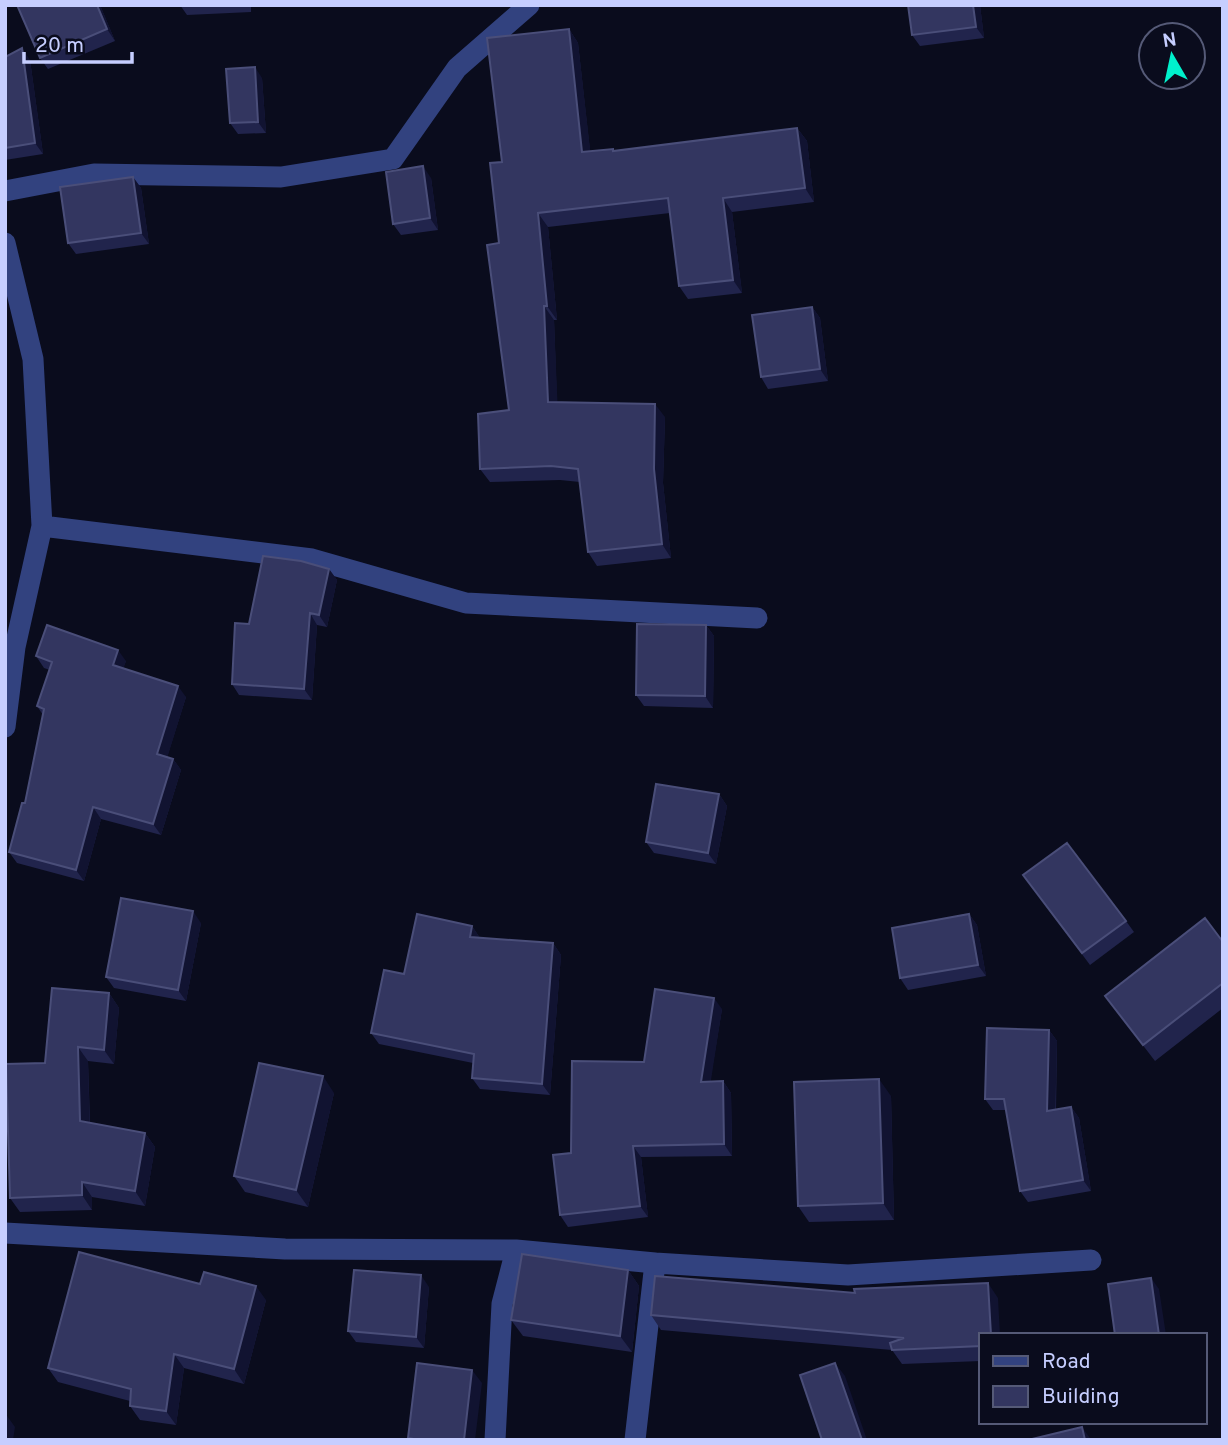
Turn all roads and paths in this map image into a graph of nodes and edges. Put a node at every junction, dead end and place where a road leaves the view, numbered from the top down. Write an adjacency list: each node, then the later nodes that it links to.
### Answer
1 (530, 5): 2 (street)
2 (5, 191)
3 (5, 243): 4 (street)
4 (42, 526): 5 (street); 6 (street)
5 (757, 618)
6 (10, 646): 7 (street)
7 (5, 727)
8 (5, 1233): 9 (street)
9 (516, 1250): 11 (street); 12 (street)
10 (1091, 1260): 11 (street)
11 (655, 1263): 13 (street)
12 (495, 1440)
13 (635, 1440)

